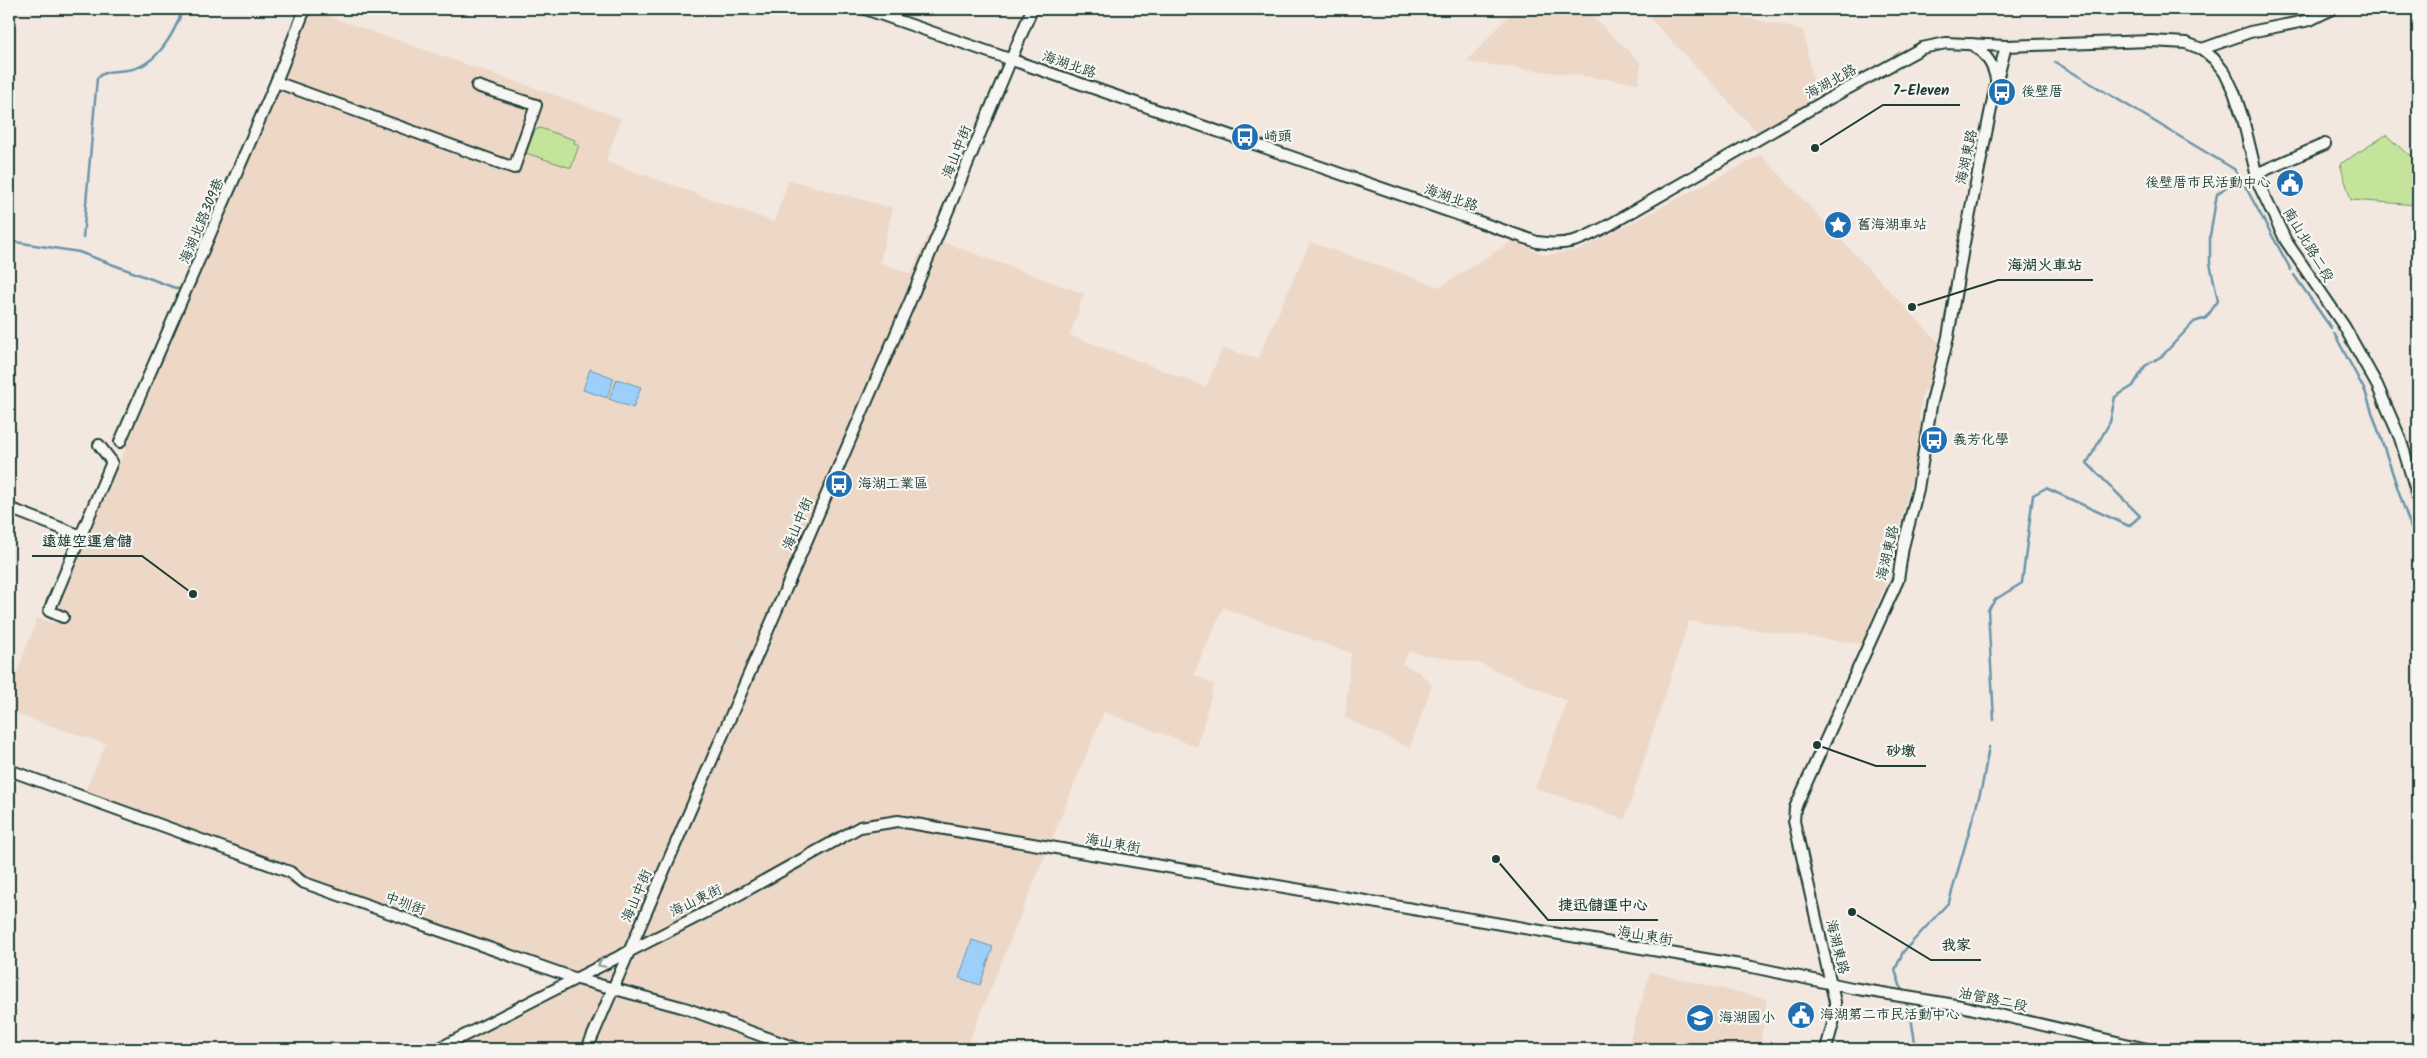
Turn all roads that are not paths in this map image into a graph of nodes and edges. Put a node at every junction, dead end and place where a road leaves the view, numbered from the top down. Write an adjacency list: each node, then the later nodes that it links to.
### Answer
1 (305, 9): 9 (street, 海湖北路309巷)
2 (865, 9): 8 (street, 海湖北路)
3 (1032, 9): 8 (street, 海山中街)
4 (2332, 9): 7 (street)
5 (1972, 44): 6 (street, 海湖北路); 8 (street, 海湖北路); 10 (street)
6 (2006, 46): 7 (street, 南山北路二段); 10 (street, 海湖東路)
7 (2202, 49): 13 (street, 南山北路二段)
8 (1011, 59): 21 (street, 海山中街)
9 (276, 82): 11 (street); 14 (street, 海湖北路309巷)
10 (1996, 84): 23 (street, 海湖東路)
11 (477, 86)
12 (2324, 144): 13 (street)
13 (2256, 174): 16 (street, 南山北路二段)
14 (120, 442)
15 (99, 445): 18 (street)
16 (2418, 497)
17 (9, 508): 18 (street)
18 (81, 536): 19 (street)
19 (63, 617)
20 (9, 770): 22 (street, 中圳街)
21 (628, 950): 22 (street, 海山東街, one-way to 22); 23 (street, 海山東街); 24 (street, 海山中街)
22 (574, 978): 24 (street, 中圳街); 25 (street, 海山東街)
23 (1832, 983): 28 (street, 海湖東路); 29 (street, 油管路二段)
24 (612, 990): 26 (street, 海山中街); 27 (street, 中圳街)
25 (438, 1049)
26 (587, 1049)
27 (798, 1049)
28 (1826, 1049)
29 (2147, 1049)

